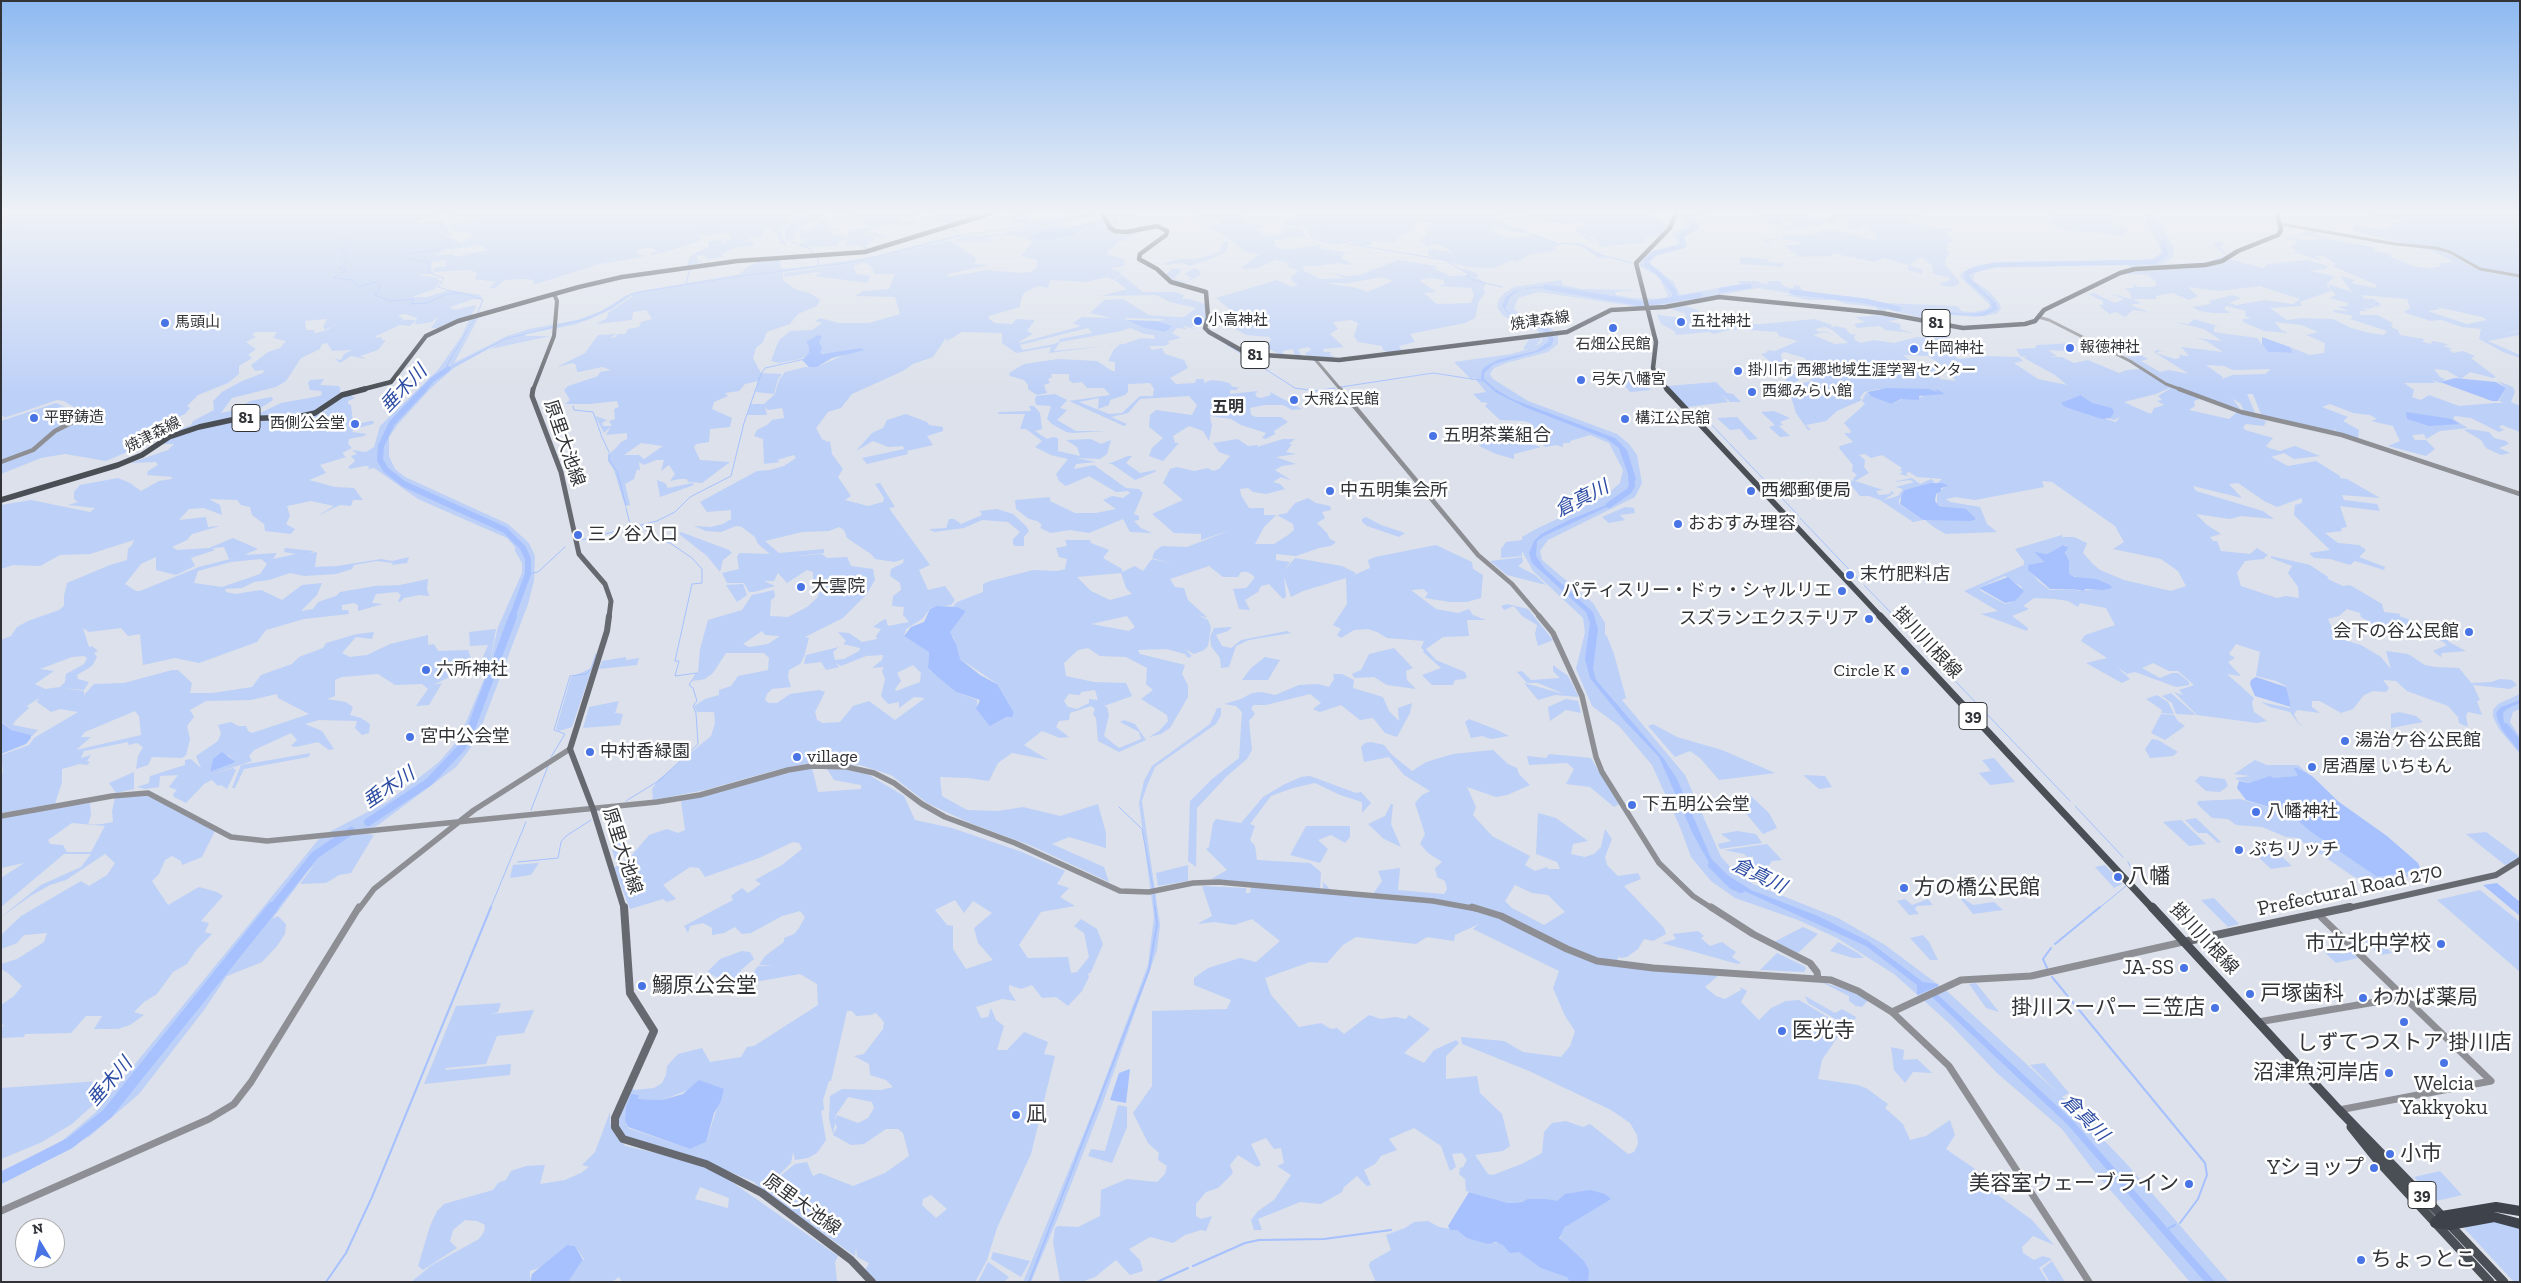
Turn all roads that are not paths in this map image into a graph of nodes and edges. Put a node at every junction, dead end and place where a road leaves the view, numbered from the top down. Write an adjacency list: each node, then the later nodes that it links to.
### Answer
1 (655, 273): 7 (main road, 焼津森線 / 81)
2 (1161, 273): 10 (main road, 焼津森線 / 81)
3 (1638, 273): 8 (main road, 掛川川根線 / 39)
4 (2121, 273): 9 (main road, 焼津森線 / 81)
5 (2499, 273): 6 (street)
6 (2520, 276)
7 (554, 294): 14 (main road, 焼津森線 / 81); 15 (main road, 原里大池線)
8 (1646, 304): 9 (main road, 焼津森線 / 81); 10 (main road, 焼津森線 / 81); 21 (main road, 掛川川根線 / 39)
9 (2038, 317): 13 (street)
10 (1314, 358): 22 (street)
11 (74, 421): 12 (street)
12 (1, 462)
13 (2520, 494)
14 (1, 500)
15 (570, 749): 16 (main road, 原里大池線); 18 (street)
16 (593, 809): 18 (street); 22 (street); 32 (main road, 原里大池線)
17 (1, 816): 18 (street)
18 (457, 823): 27 (street)
19 (2520, 860): 20 (main road, Prefectural Road 270)
20 (2318, 915): 21 (main road, Prefectural Road 270); 23 (street)
21 (2183, 942): 24 (street); 25 (main road, 掛川川根線 / 39)
22 (1818, 978): 24 (street)
23 (2405, 997): 25 (street); 26 (street)
24 (1892, 1012): 33 (street)
25 (2258, 1022): 26 (main road, 掛川川根線 / 39)
26 (2339, 1110): 29 (main road, 掛川川根線 / 39)
27 (1, 1211)
28 (2520, 1211): 29 (highway)
29 (2439, 1220): 31 (highway); 34 (main road, 掛川川根線 / 39)
30 (2520, 1224): 31 (highway)
31 (2450, 1225): 35 (main road, 39)
32 (872, 1282)
33 (2089, 1282)
34 (2490, 1282)
35 (2504, 1282)

